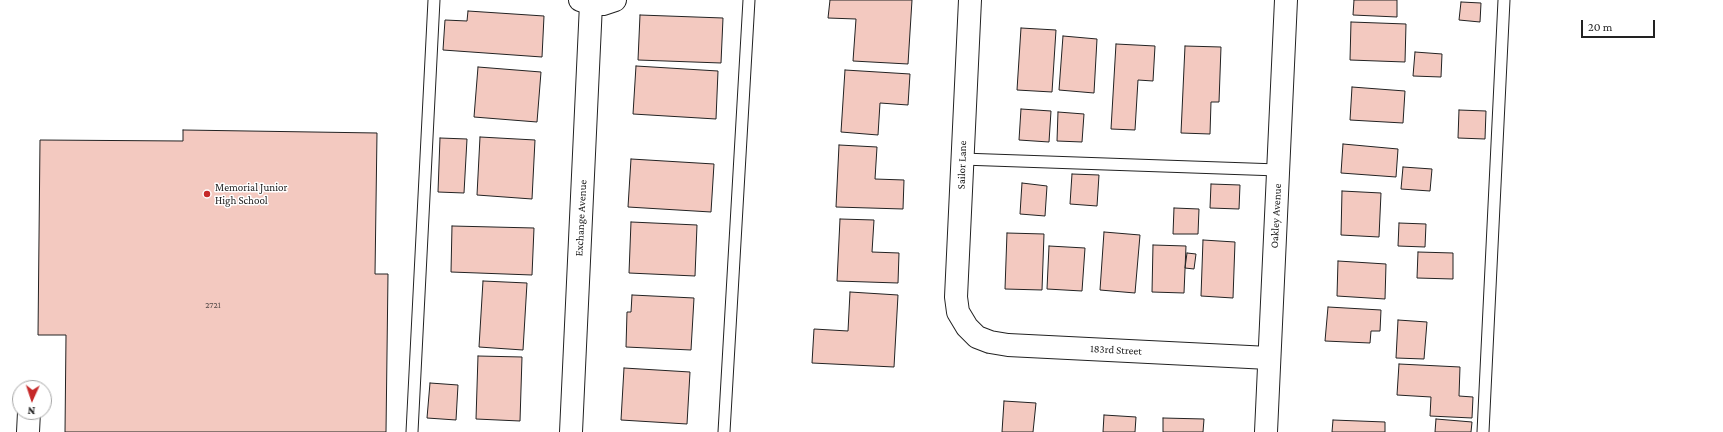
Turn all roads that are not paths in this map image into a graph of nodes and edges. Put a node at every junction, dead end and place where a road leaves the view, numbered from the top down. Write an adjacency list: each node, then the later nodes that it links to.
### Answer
1 (434, 0): 14 (lane)
2 (615, 0): 7 (street, Exchange Avenue)
3 (749, 0): 16 (lane)
4 (970, 0): 8 (street, Sailor Lane)
5 (1286, 0): 9 (street, Oakley Avenue)
6 (1504, 0): 18 (lane)
7 (586, 2): 15 (street, Exchange Avenue)
8 (962, 159): 9 (lane); 10 (street, Sailor Lane)
9 (1278, 170): 11 (street, Oakley Avenue)
10 (967, 327): 11 (street, 183rd Street)
11 (1269, 358): 17 (street, Oakley Avenue)
12 (29, 420): 13 (street)
13 (28, 432)
14 (412, 432)
15 (571, 432)
16 (724, 432)
17 (1266, 432)
18 (1483, 432)

